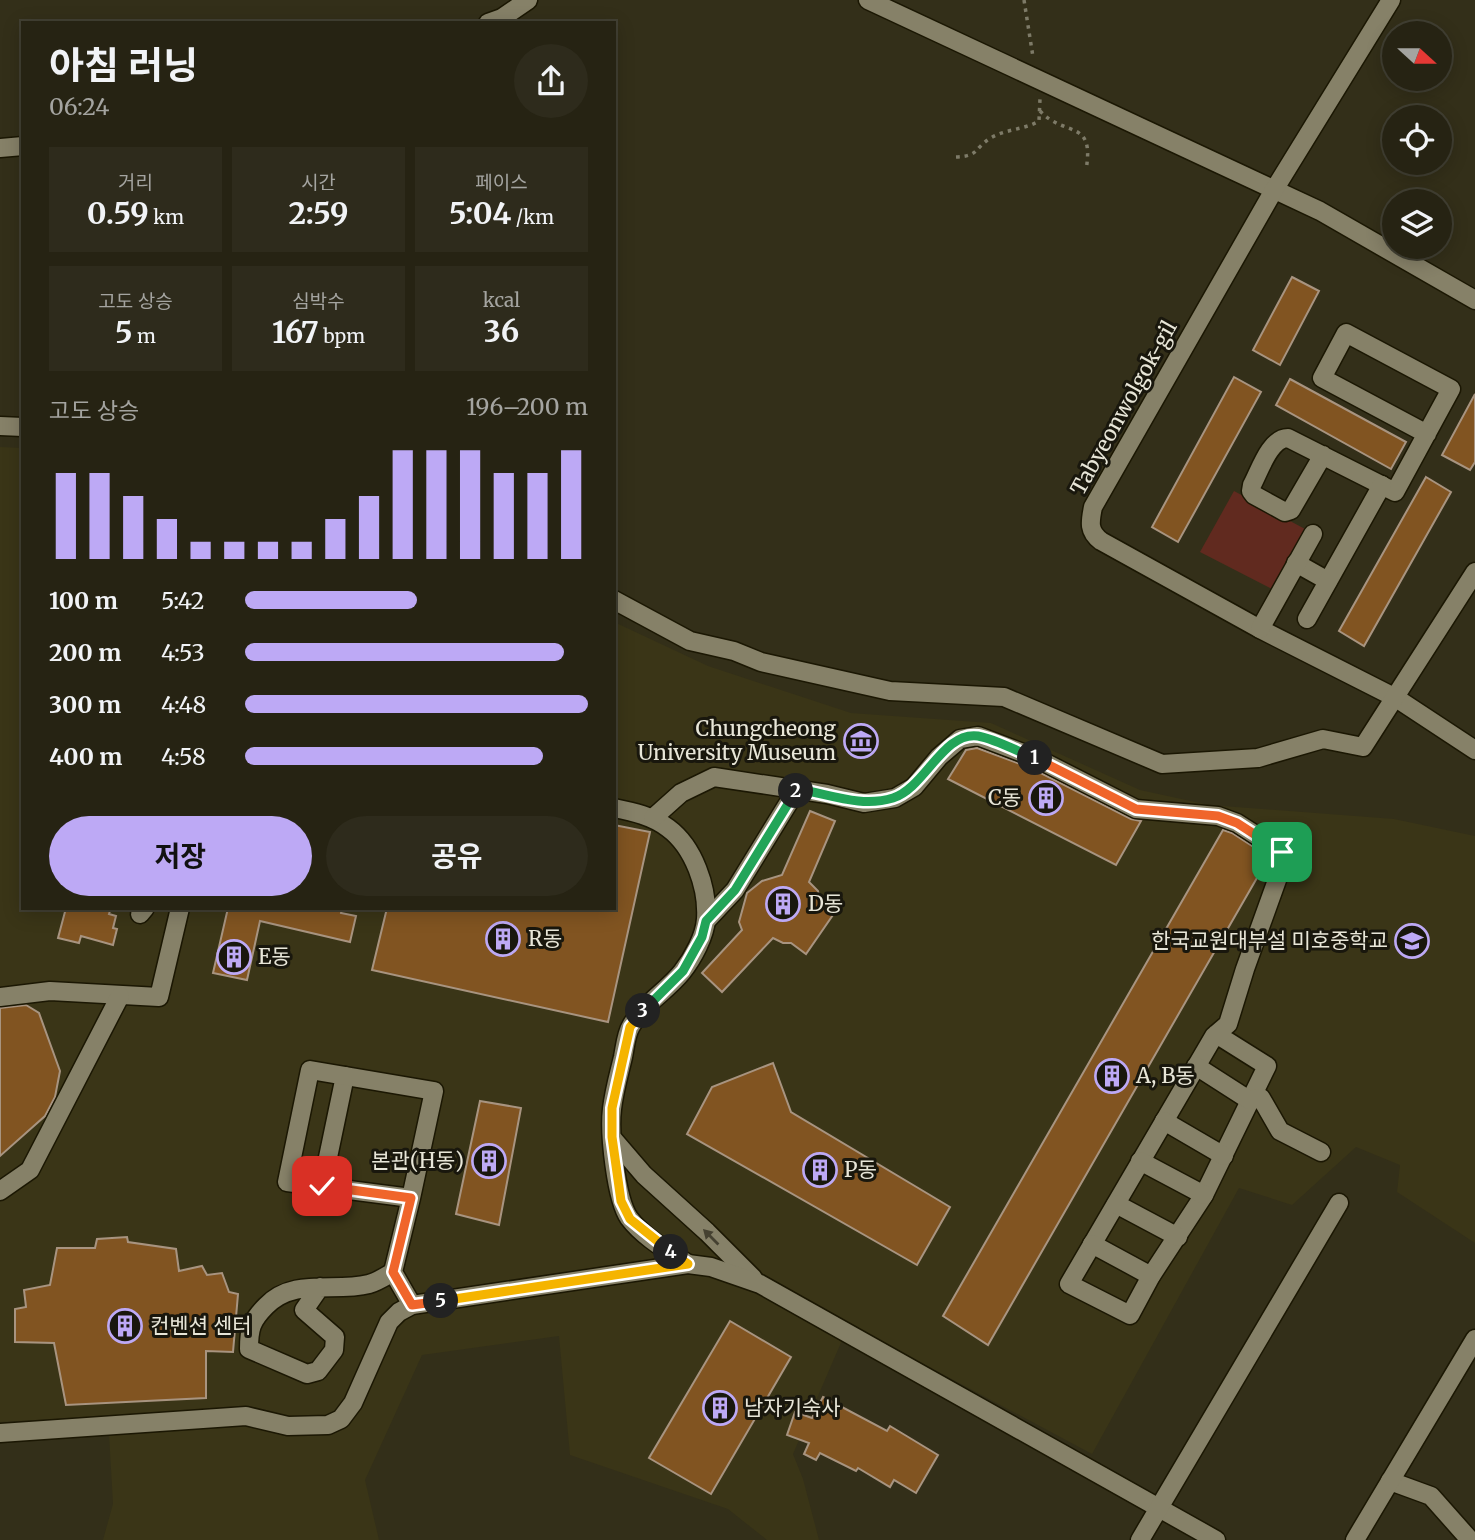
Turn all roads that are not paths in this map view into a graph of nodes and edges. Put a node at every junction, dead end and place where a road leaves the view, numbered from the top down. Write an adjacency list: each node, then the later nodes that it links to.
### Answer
1 (528, 0): 4 (street)
2 (868, 0): 7 (street)
3 (1391, 0): 7 (street, Tabyeonwolgok-gil)
4 (494, 21)
5 (21, 146): 6 (street)
6 (0, 148)
7 (1274, 190): 8 (street); 20 (street, Tabyeonwolgok-gil)
8 (1475, 300)
9 (0, 426): 10 (street)
10 (21, 427)
11 (1427, 434): 11 (street); 13 (street)
12 (1322, 455): 13 (street)
13 (1382, 485): 17 (street)
14 (1313, 534): 15 (street)
15 (1296, 563): 17 (street); 20 (street)
16 (1475, 572): 21 (street)
17 (1328, 581): 19 (street)
18 (616, 601): 21 (street)
19 (1307, 619)
20 (1260, 629): 21 (street, Tabyeonwolgok-gil)
21 (1396, 698): 22 (street, Tabyeonwolgok-gil)
22 (1475, 750)
23 (797, 789): 25 (street); 27 (street); 30 (street)
24 (616, 809): 25 (street)
25 (653, 818): 27 (street)
26 (180, 910): 29 (street)
27 (706, 921): 35 (street)
28 (0, 996): 29 (street)
29 (120, 996): 42 (street)
30 (1216, 1034): 31 (street); 33 (street)
31 (1196, 1066): 33 (street); 34 (street)
32 (345, 1076): 41 (street); 41 (street); 44 (street)
33 (1250, 1100): 36 (street); 37 (street)
34 (1164, 1121): 37 (street); 38 (street)
35 (612, 1137): 39 (street); 40 (street)
36 (1321, 1152)
37 (1224, 1156): 43 (street)
38 (1140, 1161): 43 (street); 46 (street)
39 (641, 1171): 40 (street); 52 (street, one-way to 39)
40 (618, 1181): 49 (street)
41 (322, 1186): 44 (street)
42 (0, 1191)
43 (1204, 1195): 47 (street)
44 (411, 1198): 50 (street)
45 (1339, 1203): 58 (street)
46 (1116, 1204): 47 (street); 48 (street)
47 (1178, 1237): 51 (street)
48 (1092, 1244): 51 (street); 51 (street)
49 (688, 1264): 52 (street); 54 (street)
50 (393, 1272): 53 (street); 54 (street)
51 (1151, 1276)
52 (760, 1284): 58 (street)
53 (320, 1287): 53 (street)
54 (412, 1305): 56 (street)
55 (1475, 1339): 57 (street)
56 (0, 1433)
57 (1390, 1481): 61 (street); 62 (street)
58 (1159, 1508): 59 (street); 60 (street)
59 (1140, 1540)
60 (1216, 1540)
61 (1355, 1540)
62 (1470, 1540)

